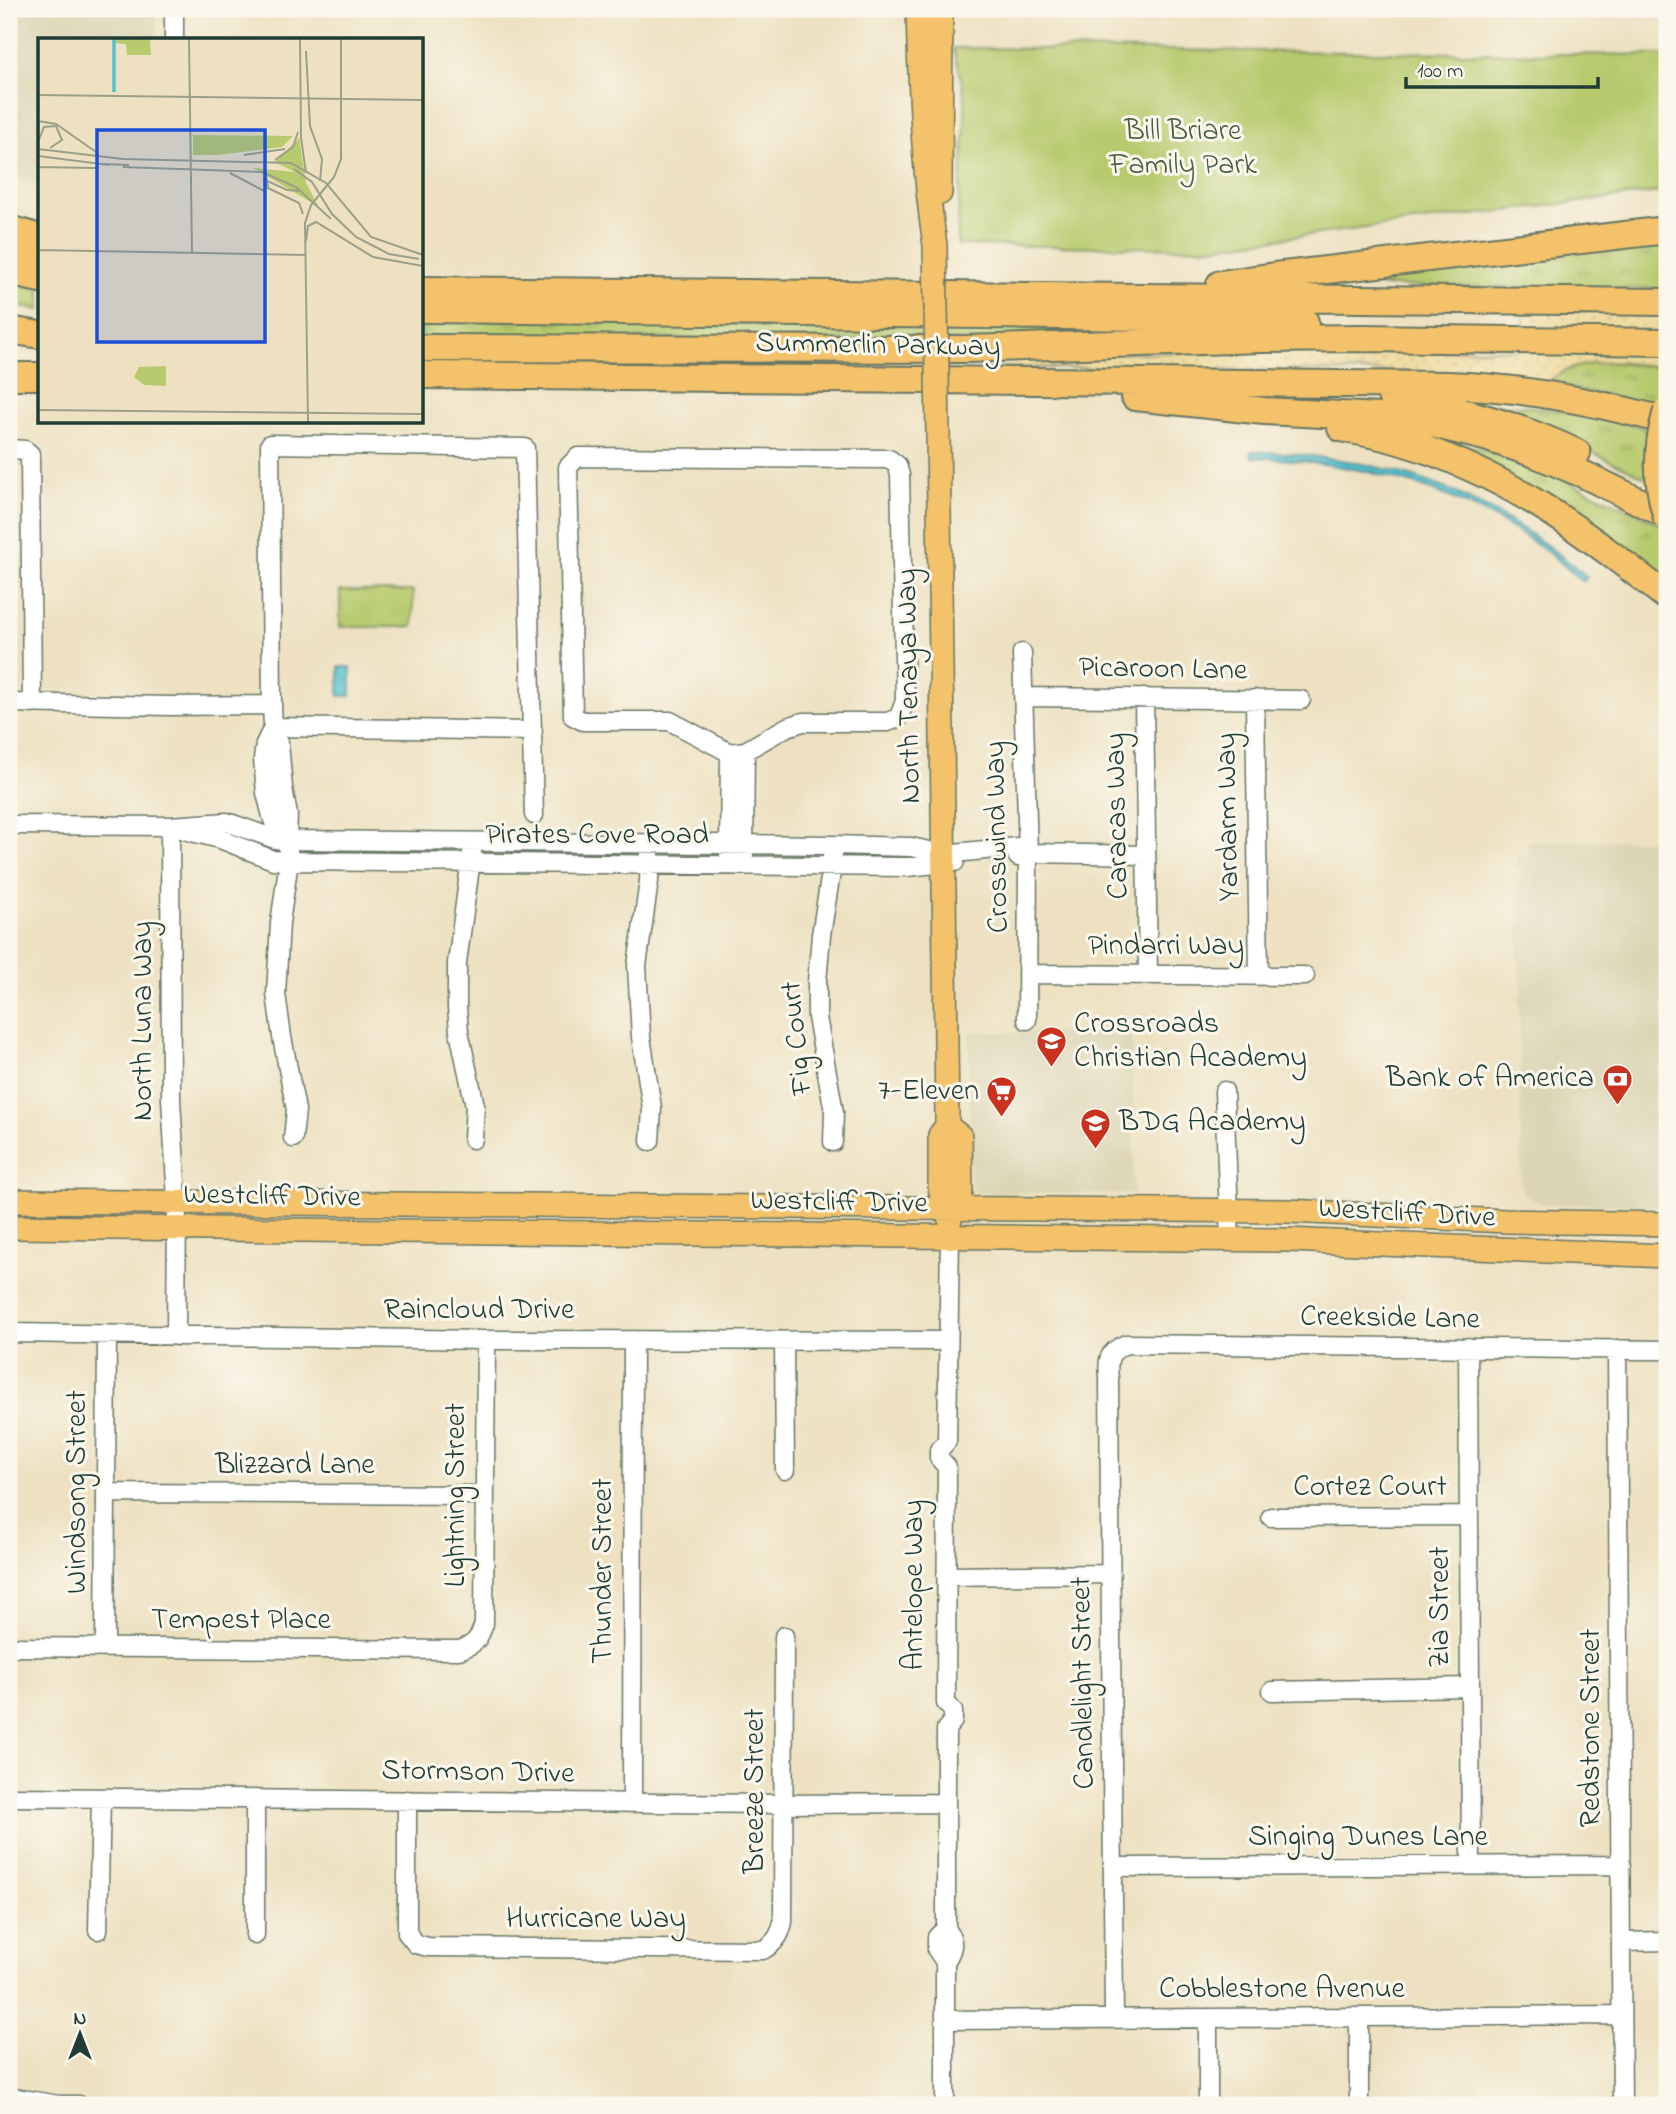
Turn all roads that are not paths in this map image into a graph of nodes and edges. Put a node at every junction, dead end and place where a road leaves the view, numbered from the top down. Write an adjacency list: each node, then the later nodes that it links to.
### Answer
1 (174, 9): 4 (street)
2 (918, 9): 5 (main road, North Tenaya Way)
3 (941, 9): 5 (main road, North Tenaya Way)
4 (174, 38)
5 (931, 77): 6 (main road, North Tenaya Way); 6 (main road, North Tenaya Way)
6 (934, 196): 57 (main road, North Tenaya Way, bridge)
7 (9, 229): 9 (highway)
8 (1667, 230): 15 (highway)
9 (38, 237)
10 (9, 255): 11 (highway)
11 (38, 260)
12 (9, 272): 13 (highway)
13 (38, 279)
14 (424, 290): 15 (highway, Summerlin Parkway)
15 (1138, 297): 16 (highway)
16 (1667, 302)
17 (424, 309): 20 (highway)
18 (1667, 325): 20 (highway)
19 (9, 330): 21 (highway)
20 (1524, 332): 22 (highway); 23 (highway)
21 (38, 335)
22 (1667, 342)
23 (424, 348)
24 (424, 374): 27 (highway, Summerlin Parkway)
25 (9, 376): 26 (highway)
26 (38, 376)
27 (979, 380): 28 (highway, Summerlin Parkway); 29 (highway)
28 (1334, 384): 31 (highway); 33 (highway)
29 (1264, 411): 34 (highway); 35 (highway)
30 (1667, 411): 34 (highway, bridge)
31 (1667, 421)
32 (9, 449): 42 (street)
33 (1667, 496)
34 (1667, 517)
35 (1667, 597)
36 (1022, 653): 37 (street, Crosswind Way)
37 (1025, 697): 38 (street, Picaroon Lane); 55 (street, Crosswind Way)
38 (1144, 698): 39 (street, Picaroon Lane); 56 (street, Caracas Way)
39 (1255, 699): 40 (street, Picaroon Lane); 65 (street, Yardarm Way)
40 (1301, 700)
41 (9, 704): 42 (street)
42 (32, 704): 43 (street)
43 (272, 705): 44 (street); 45 (street)
44 (273, 727): 45 (street); 50 (street)
45 (533, 731): 47 (street)
46 (737, 752): 46 (street); 53 (street)
47 (534, 815)
48 (9, 825): 49 (street, Pirates Cove Road)
49 (170, 826): 50 (street, Pirates Cove Road); 58 (street, Pirates Cove Road); 75 (street, North Luna Way)
50 (287, 840): 51 (street, Pirates Cove Road); 58 (street)
51 (473, 842): 52 (street, Pirates Cove Road); 59 (street)
52 (650, 844): 53 (street, Pirates Cove Road); 60 (street)
53 (737, 845): 54 (street, Pirates Cove Road); 61 (street)
54 (831, 845): 57 (street, Pirates Cove Road); 62 (street, Fig Court)
55 (1028, 853): 56 (street, Pirates Cove Road); 57 (street, Pirates Cove Road); 63 (street, Crosswind Way)
56 (1146, 855): 64 (street, Caracas Way)
57 (943, 859): 62 (street, Pirates Cove Road); 77 (main road, North Tenaya Way)
58 (289, 861): 59 (street, Pirates Cove Road); 69 (street)
59 (471, 863): 60 (street, Pirates Cove Road); 70 (street)
60 (650, 864): 61 (street, Pirates Cove Road); 71 (street)
61 (737, 865): 62 (street, Pirates Cove Road)
62 (832, 866): 72 (street, Fig Court)
63 (1027, 974): 64 (street, Pindarri Way); 67 (street, Crosswind Way)
64 (1148, 975): 65 (street, Pindarri Way)
65 (1259, 976): 66 (street, Pindarri Way)
66 (1305, 976)
67 (1027, 1020)
68 (1224, 1091): 74 (street)
69 (293, 1138)
70 (473, 1139)
71 (650, 1141)
72 (833, 1142)
73 (9, 1200): 75 (main road, Westcliff Drive)
74 (1230, 1211): 76 (main road, Westcliff Drive); 77 (main road, Westcliff Drive); 81 (street)
75 (177, 1215): 77 (main road, Westcliff Drive); 79 (main road, Westcliff Drive); 87 (street, North Luna Way)
76 (1506, 1221): 78 (main road, Westcliff Drive); 82 (main road)
77 (950, 1222): 81 (main road, Westcliff Drive); 91 (street, Antelope Way)
78 (1667, 1224)
79 (9, 1227)
80 (1667, 1233): 83 (main road)
81 (1230, 1239): 82 (main road, Westcliff Drive)
82 (1504, 1250): 83 (main road, Westcliff Drive)
83 (1589, 1254): 84 (main road, Westcliff Drive)
84 (1667, 1256)
85 (9, 1333): 86 (street, Raincloud Drive)
86 (107, 1336): 87 (street, Raincloud Drive); 97 (street, Windsong Street)
87 (176, 1336): 88 (street, Raincloud Drive)
88 (486, 1340): 89 (street, Raincloud Drive); 98 (street, Lightning Street)
89 (633, 1340): 90 (street, Raincloud Drive); 113 (street, Thunder Street)
90 (784, 1340): 91 (street, Raincloud Drive); 96 (street)
91 (948, 1341): 102 (street, Antelope Way)
92 (1468, 1347): 93 (street, Creekside Lane); 94 (street, Creekside Lane); 99 (street, Zia Street)
93 (1114, 1349): 101 (street, Candlelight Street)
94 (1617, 1349): 95 (street, Creekside Lane); 116 (street, Redstone Street)
95 (1667, 1350)
96 (785, 1470)
97 (106, 1493): 98 (street, Blizzard Lane); 106 (street, Windsong Street)
98 (485, 1495): 104 (street, Lightning Street)
99 (1469, 1516): 100 (street, Cortez Court); 107 (street, Zia Street)
100 (1271, 1517)
101 (1111, 1574): 102 (street); 118 (street, Candlelight Street)
102 (946, 1576): 114 (street, Antelope Way)
103 (784, 1636): 115 (street, Breeze Street)
104 (472, 1646): 106 (street, Tempest Place)
105 (9, 1647): 106 (street, Tempest Place)
106 (105, 1648)
107 (1470, 1687): 108 (street); 117 (street, Zia Street)
108 (1272, 1691)
109 (9, 1797): 110 (street, Stormson Drive)
110 (100, 1798): 111 (street, Stormson Drive); 119 (street)
111 (255, 1799): 112 (street, Stormson Drive); 120 (street)
112 (407, 1800): 113 (street, Stormson Drive); 123 (street, Hurricane Way)
113 (632, 1803): 115 (street, Stormson Drive)
114 (946, 1803): 115 (street, Stormson Drive); 128 (street, Antelope Way)
115 (783, 1804): 123 (street, Breeze Street)
116 (1621, 1865): 117 (street, Singing Dunes Lane); 122 (street, Redstone Street)
117 (1471, 1866): 118 (street, Singing Dunes Lane)
118 (1114, 1867): 127 (street, Candlelight Street)
119 (98, 1930)
120 (255, 1935)
121 (1667, 1941): 122 (street)
122 (1620, 1942): 124 (street, Redstone Street)
123 (773, 1944)
124 (1620, 2015): 125 (street, Cobblestone Avenue); 134 (street, Redstone Street)
125 (1359, 2017): 126 (street, Cobblestone Avenue); 133 (street)
126 (1208, 2018): 127 (street, Cobblestone Avenue); 132 (street)
127 (1114, 2019): 128 (street, Cobblestone Avenue)
128 (945, 2020): 131 (street, Antelope Way)
129 (9, 2097): 130 (street)
130 (79, 2105)
131 (945, 2105)
132 (1208, 2105)
133 (1359, 2105)
134 (1622, 2105)

